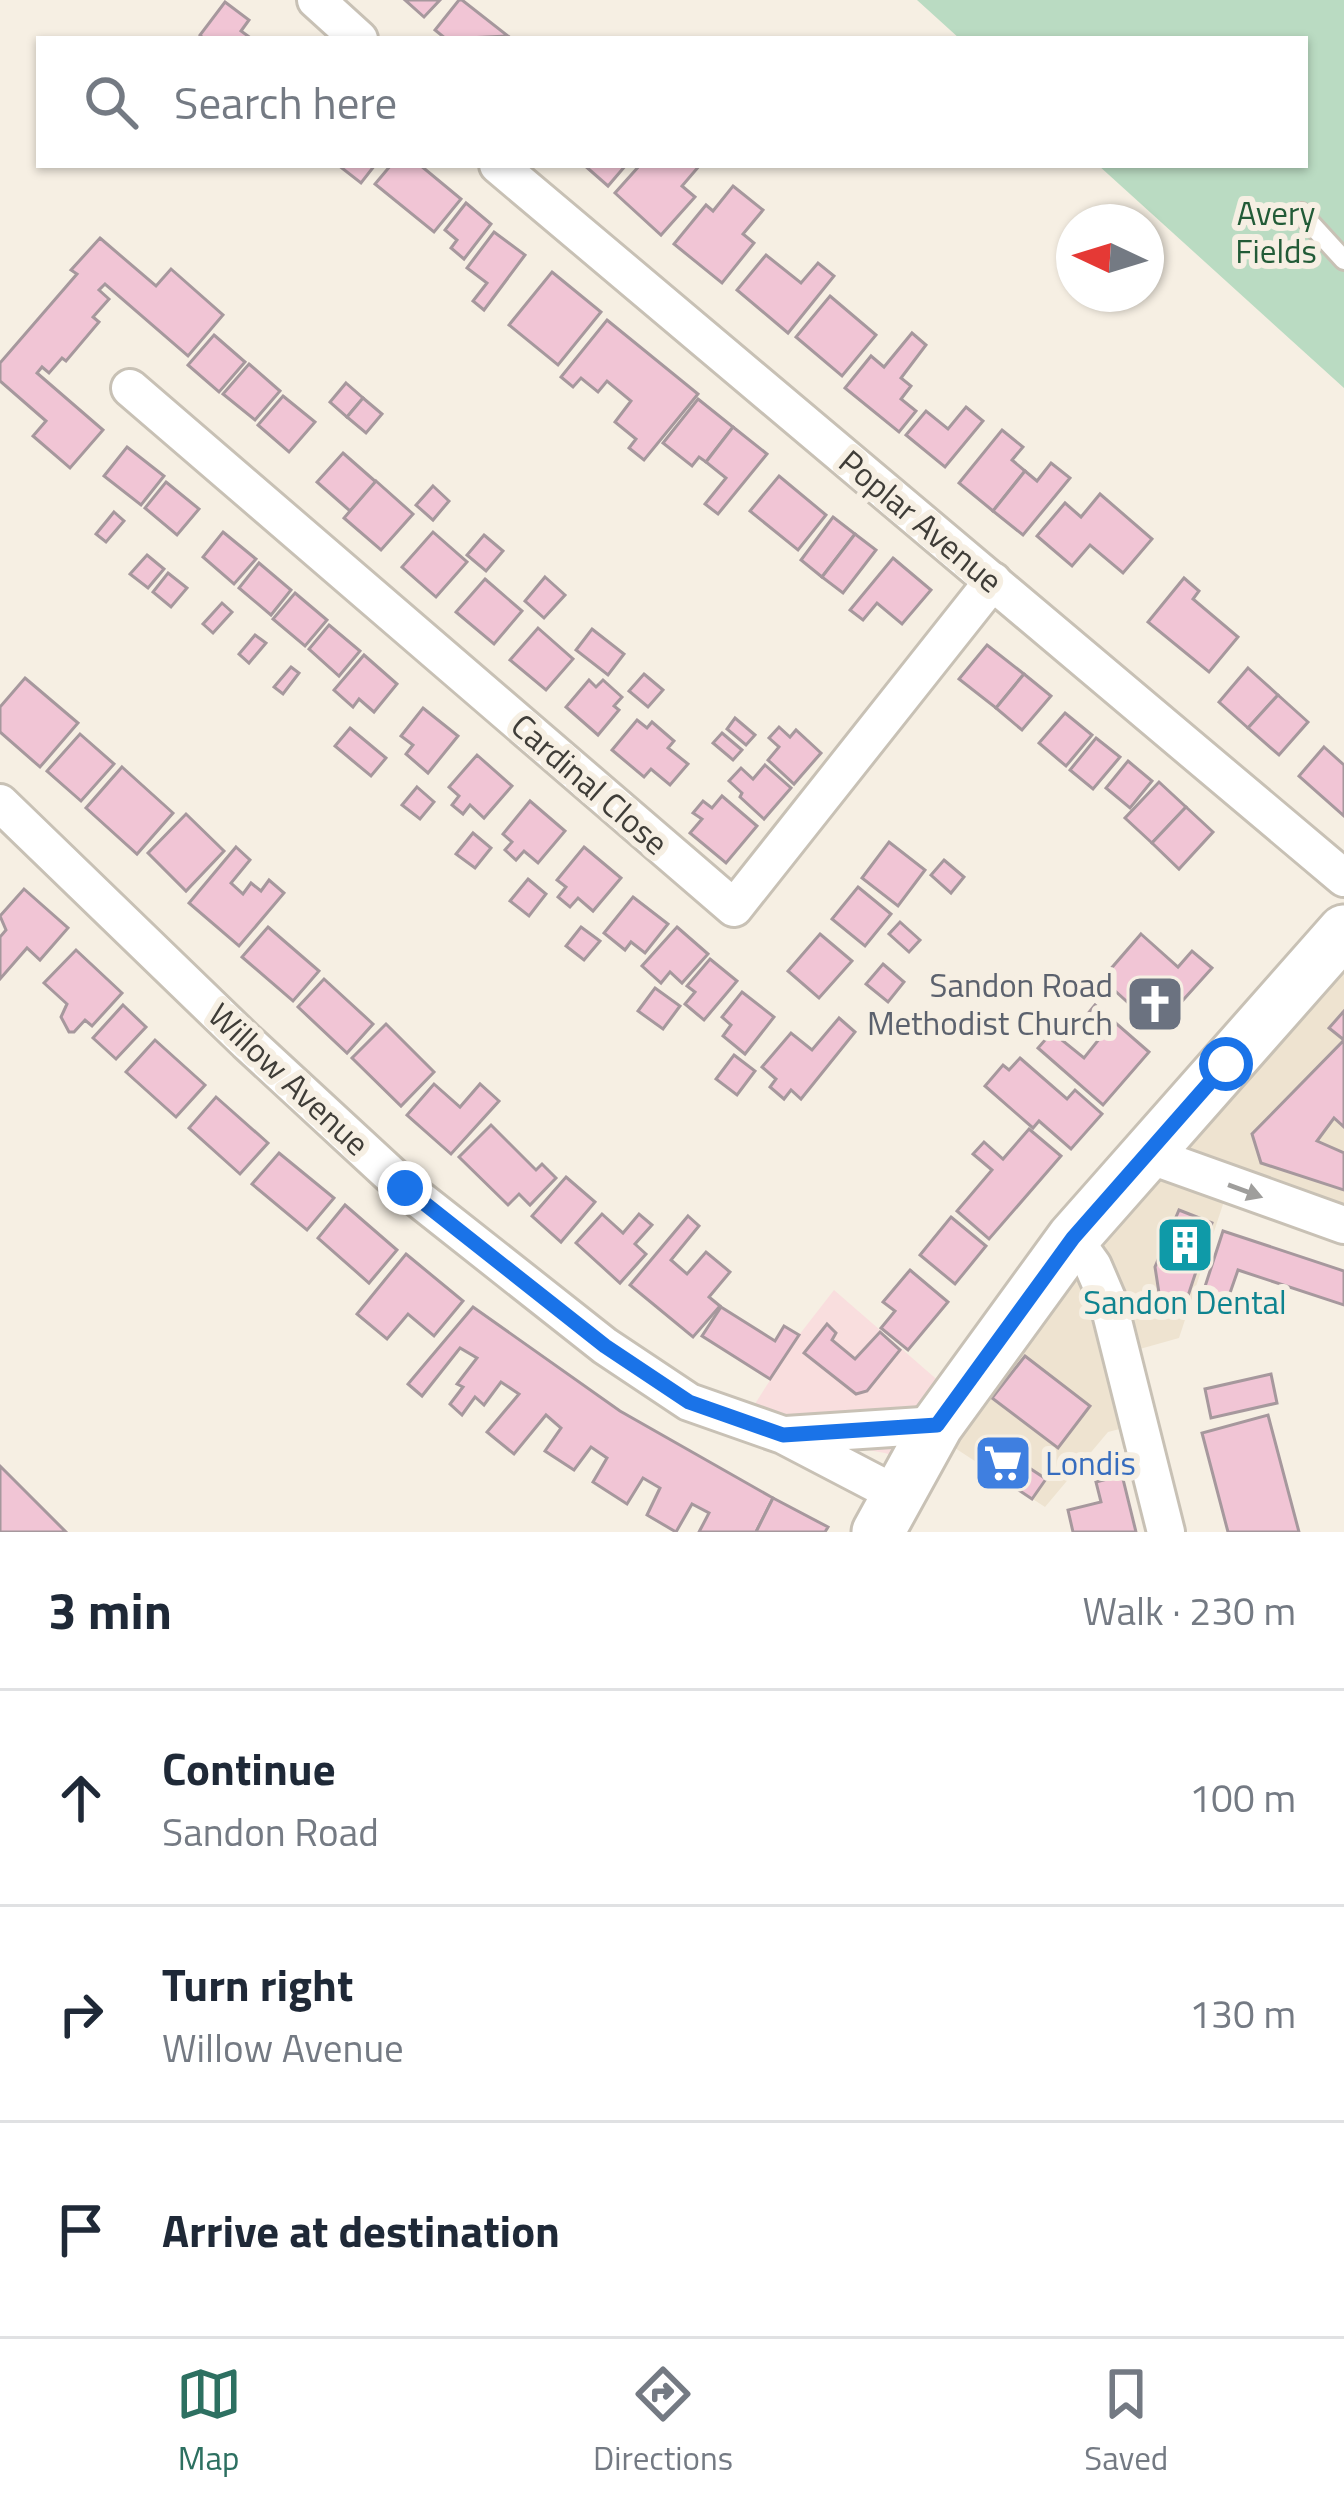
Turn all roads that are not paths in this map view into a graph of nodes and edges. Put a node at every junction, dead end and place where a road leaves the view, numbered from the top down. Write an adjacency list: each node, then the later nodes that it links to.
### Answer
1 (316, 0): 2 (street)
2 (356, 36)
3 (502, 168): 7 (street, Poplar Avenue)
4 (1301, 213): 5 (lane)
5 (1344, 260)
6 (130, 388): 7 (street, Cardinal Close)
7 (993, 581): 9 (street, Poplar Avenue)
8 (0, 803): 15 (street, Willow Avenue)
9 (1344, 878)
10 (1344, 931): 11 (main road)
11 (1146, 1154): 12 (street, one-way to 12); 13 (main road)
12 (1344, 1225)
13 (1073, 1238): 14 (main road); 17 (street)
14 (937, 1425): 15 (street, Willow Avenue); 16 (main road)
15 (783, 1435): 16 (street, Willow Avenue)
16 (888, 1513)
17 (1166, 1532)

